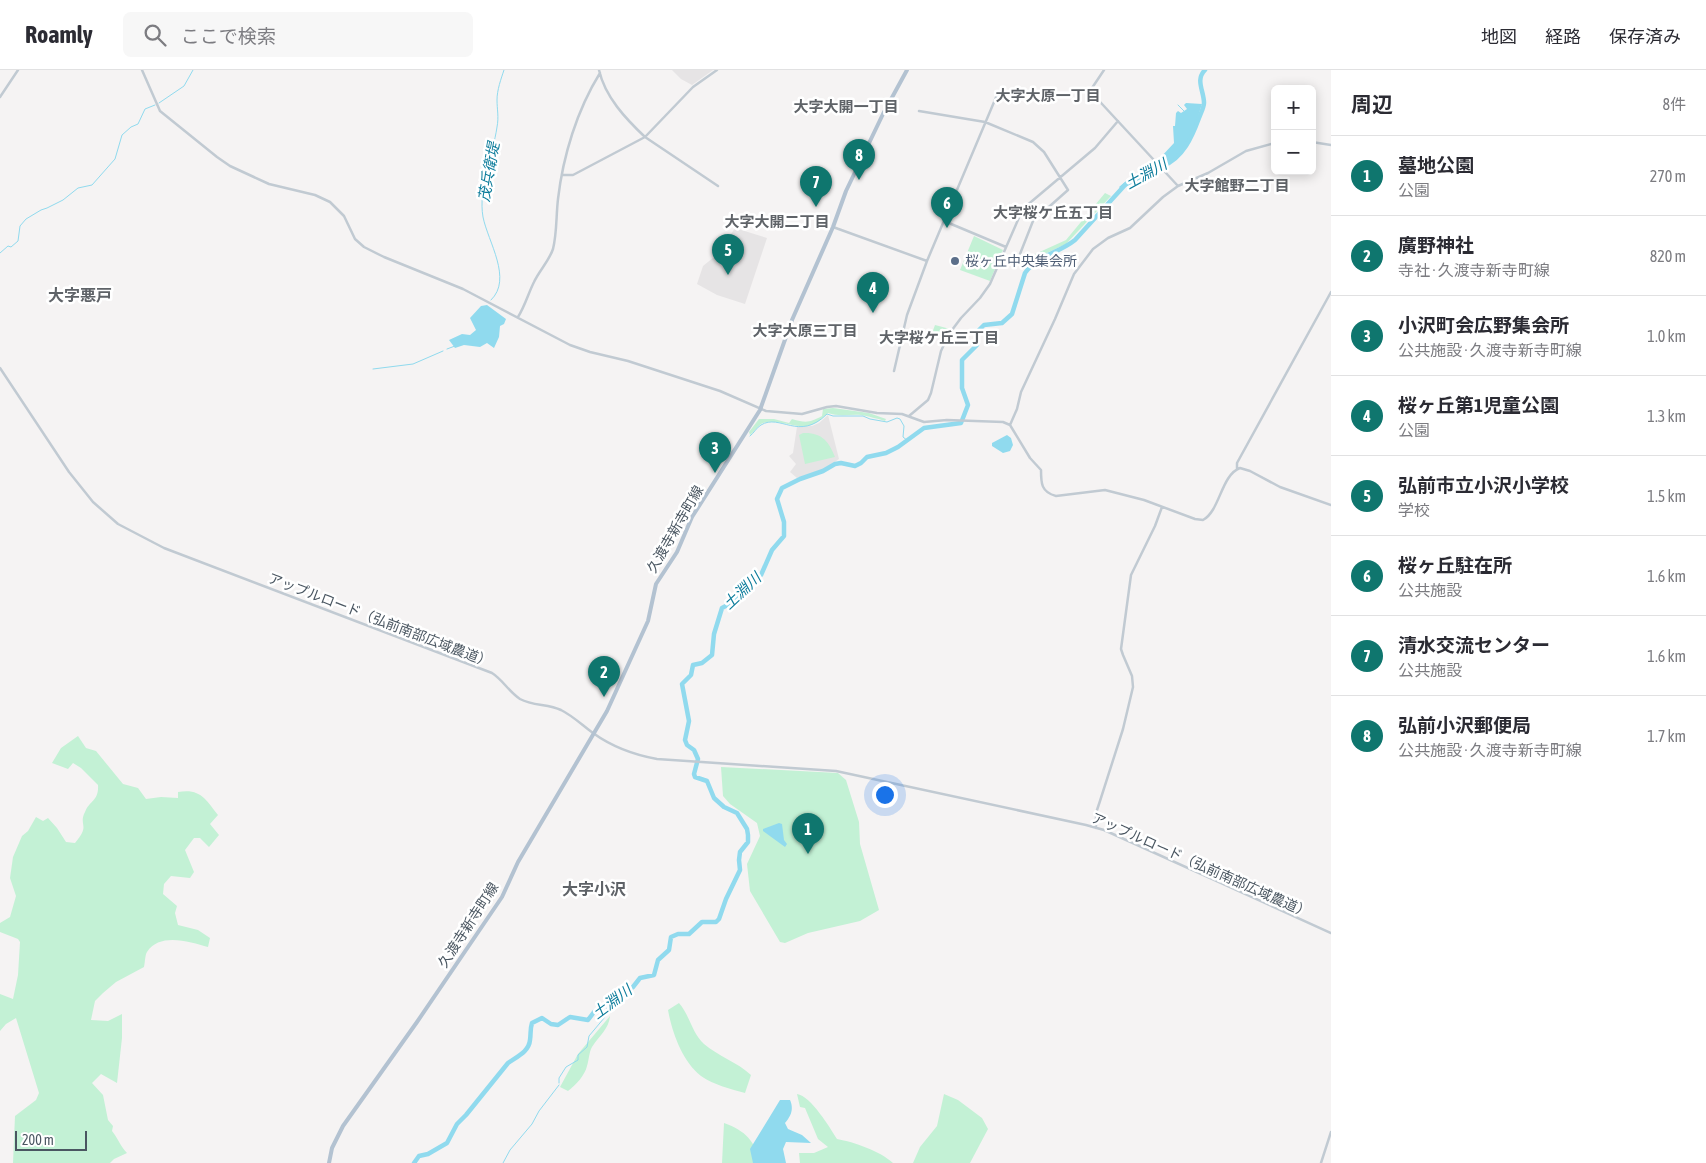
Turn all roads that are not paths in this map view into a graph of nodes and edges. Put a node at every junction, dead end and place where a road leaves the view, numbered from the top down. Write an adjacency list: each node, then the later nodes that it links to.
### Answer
1 (18, 70): 8 (street)
2 (142, 70): 26 (street)
3 (717, 70): 12 (street)
4 (907, 70): 21 (main road, 久渡寺新寺町線)
5 (1104, 70): 11 (street)
6 (600, 71): 12 (street); 16 (street)
7 (997, 95): 10 (street)
8 (0, 97)
9 (919, 111): 10 (street)
10 (985, 122): 17 (street); 20 (street)
11 (1118, 122): 17 (street); 19 (street)
12 (645, 137): 16 (street); 18 (street)
13 (1316, 143): 15 (street)
14 (1271, 144): 19 (street)
15 (1331, 145)
16 (562, 175): 26 (street)
17 (1059, 177): 22 (street); 23 (street)
18 (718, 186)
19 (1178, 186): 31 (street)
20 (944, 221): 22 (street); 24 (street)
21 (833, 227): 24 (street); 29 (main road, 久渡寺新寺町線)
22 (1006, 247): 30 (street)
23 (1020, 254)
24 (927, 261): 28 (street)
25 (1331, 292): 32 (street)
26 (518, 317): 29 (street)
27 (0, 368): 35 (street, アップルロード（弘前南部広域農道）)
28 (894, 371)
29 (760, 410): 30 (street); 35 (main road, 久渡寺新寺町線)
30 (909, 416): 31 (street)
31 (1010, 425): 34 (street)
32 (1237, 468): 33 (street); 34 (street)
33 (1331, 505)
34 (1162, 507): 36 (street)
35 (594, 734): 36 (street, アップルロード（弘前南部広域農道）); 39 (main road, 久渡寺新寺町線)
36 (1096, 828): 37 (street, アップルロード（弘前南部広域農道）)
37 (1331, 933)
38 (1331, 1132): 40 (street)
39 (329, 1163)
40 (1321, 1163)

